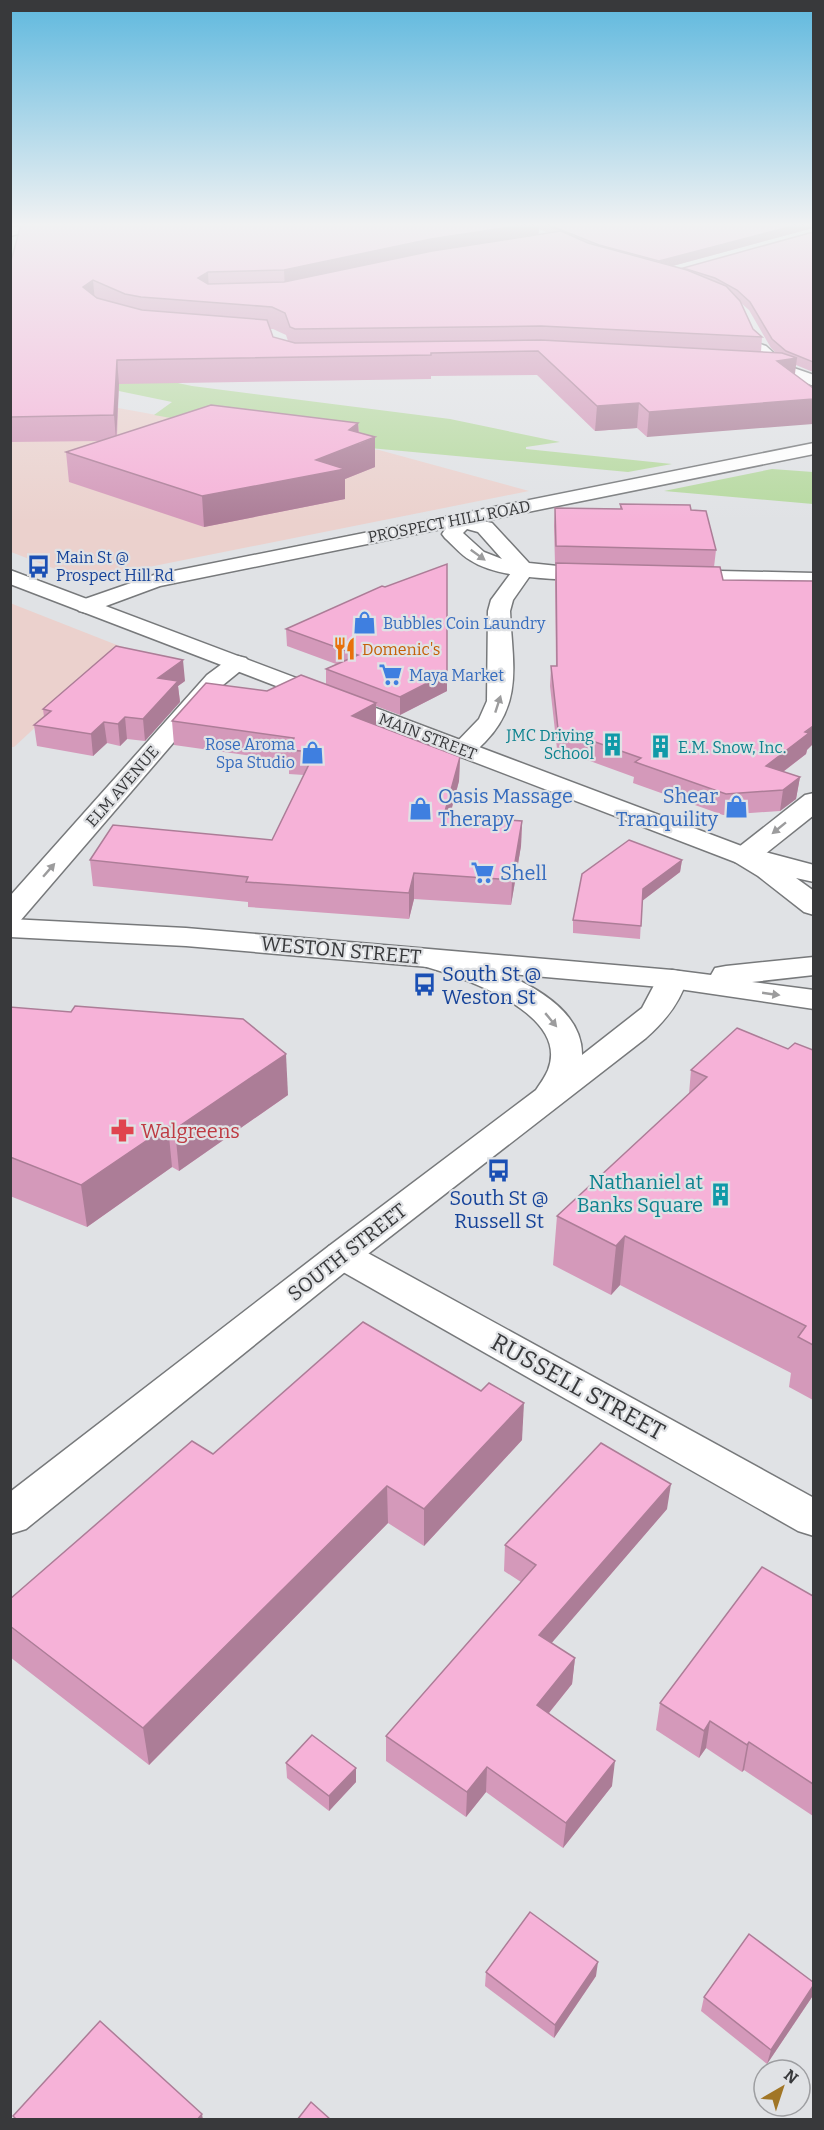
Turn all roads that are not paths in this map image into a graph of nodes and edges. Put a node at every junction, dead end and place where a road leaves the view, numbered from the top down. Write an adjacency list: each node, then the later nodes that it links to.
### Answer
1 (751, 331): 3 (street)
2 (759, 368): 3 (street)
3 (782, 369): 4 (street)
4 (813, 381)
5 (813, 448): 6 (street, PROSPECT HILL ROAD)
6 (461, 521): 7 (street); 12 (street, PROSPECT HILL ROAD)
7 (523, 570): 8 (street); 14 (street, one-way to 7)
8 (618, 575)
9 (10, 576): 12 (street, MAIN STREET)
10 (652, 576): 11 (street)
11 (813, 579)
12 (87, 606): 13 (street, MAIN STREET)
13 (238, 663): 14 (street, MAIN STREET); 19 (street, ELM AVENUE, one-way to 13)
14 (463, 749): 16 (street, MAIN STREET)
15 (813, 801): 16 (street, one-way to 16)
16 (745, 856): 17 (street, MAIN STREET); 18 (street, MAIN STREET)
17 (813, 874)
18 (813, 906)
19 (10, 915)
20 (10, 928): 21 (street, WESTON STREET)
21 (426, 958): 23 (street, WESTON STREET); 25 (street, one-way to 25)
22 (813, 966): 23 (street, WESTON STREET)
23 (672, 979): 24 (street, WESTON STREET, one-way to 24); 25 (street, SOUTH STREET)
24 (813, 1000)
25 (545, 1100): 26 (street, SOUTH STREET)
26 (342, 1255): 27 (street, SOUTH STREET); 28 (street, RUSSELL STREET)
27 (10, 1517)
28 (813, 1519)

